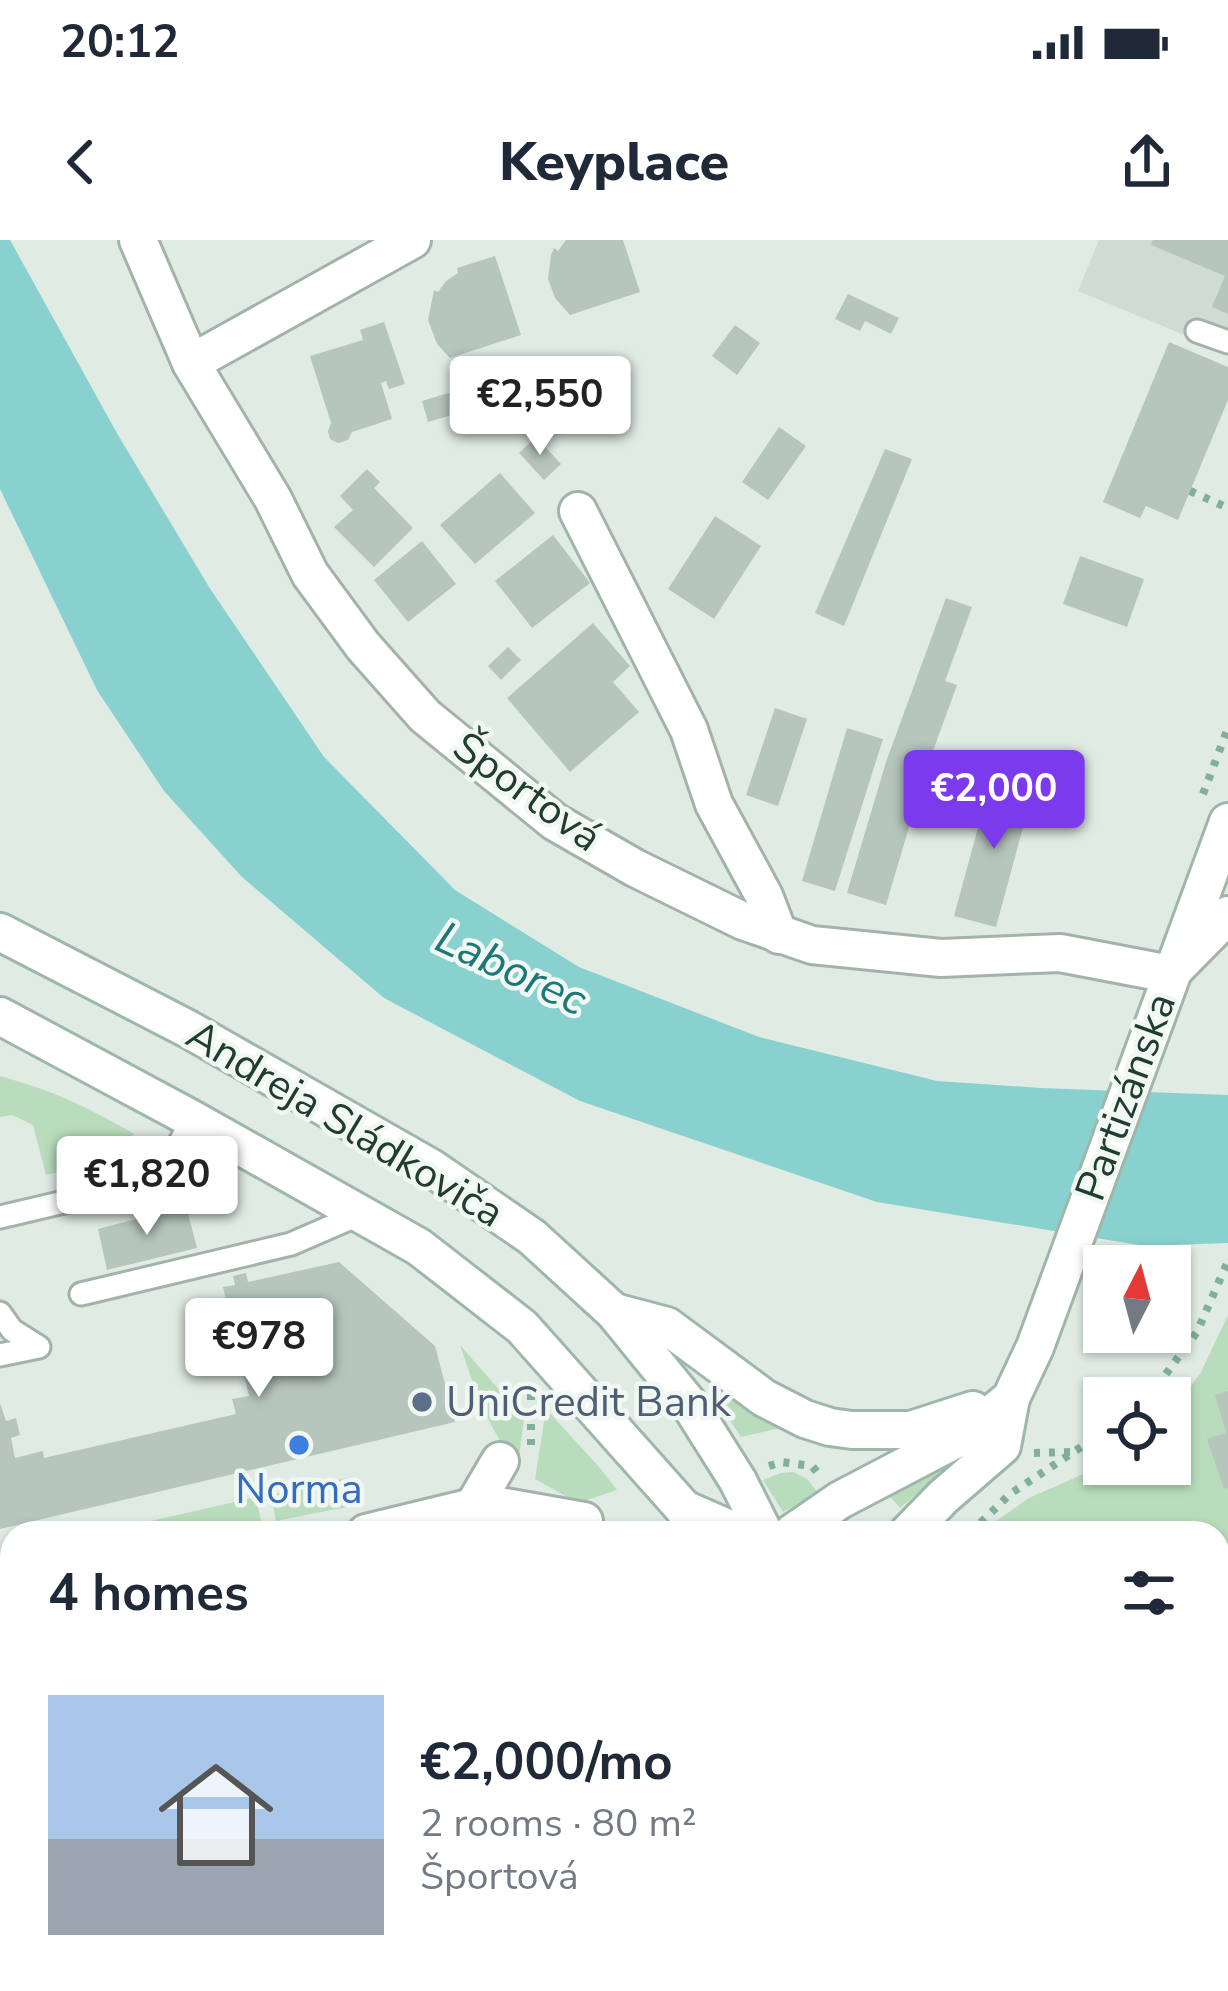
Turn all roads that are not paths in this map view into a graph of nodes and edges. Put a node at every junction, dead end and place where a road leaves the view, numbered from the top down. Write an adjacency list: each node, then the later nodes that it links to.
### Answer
1 (138, 240): 5 (street, Športová)
2 (412, 240): 5 (street)
3 (1197, 331): 4 (lane)
4 (1228, 342)
5 (191, 363): 10 (street, Športová)
6 (578, 511): 10 (street)
7 (1228, 822): 11 (street, Partizánska)
8 (1228, 916): 11 (street)
9 (0, 932): 17 (street, Andreja Sládkoviča)
10 (779, 935): 11 (street, Športová)
11 (1170, 974): 20 (street, Partizánska)
12 (0, 1016): 13 (street, Andreja Sládkoviča)
13 (192, 1119): 14 (street, Andreja Sládkoviča); 15 (lane)
14 (360, 1214): 16 (lane); 25 (street, Andreja Sládkoviča)
15 (0, 1217)
16 (81, 1294)
17 (614, 1312): 20 (street); 26 (street, Andreja Sládkoviča)
18 (0, 1313): 19 (lane)
19 (0, 1355)
20 (1011, 1398): 27 (street, Partizánska); 28 (street)
21 (500, 1461): 22 (street)
22 (473, 1507): 23 (street); 24 (street)
23 (415, 1521)
24 (584, 1521)
25 (675, 1521)
26 (761, 1521)
27 (809, 1521)
28 (920, 1521)

